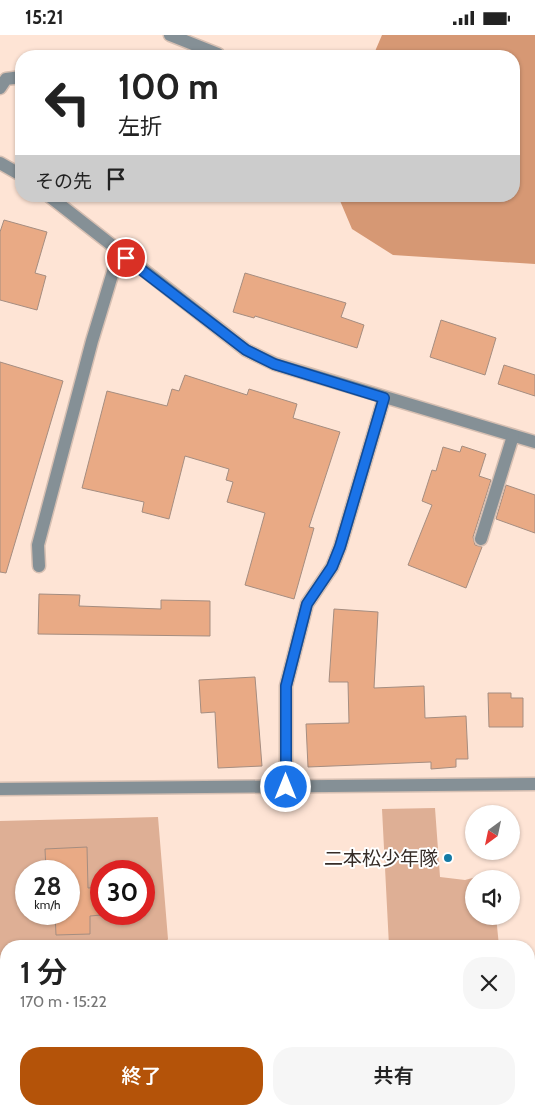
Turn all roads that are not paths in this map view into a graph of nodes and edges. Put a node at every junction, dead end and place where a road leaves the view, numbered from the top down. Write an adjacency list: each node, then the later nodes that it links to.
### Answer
1 (170, 35): 2 (street)
2 (208, 50)
3 (15, 78): 4 (street)
4 (0, 87)
5 (0, 163): 6 (street)
6 (15, 172)
7 (56, 202): 8 (street)
8 (119, 252): 9 (street); 13 (street)
9 (384, 398): 10 (street); 15 (street)
10 (513, 436): 11 (street); 12 (street)
11 (535, 442)
12 (481, 539)
13 (39, 566)
14 (535, 784): 15 (street)
15 (286, 787): 16 (street)
16 (0, 789)

